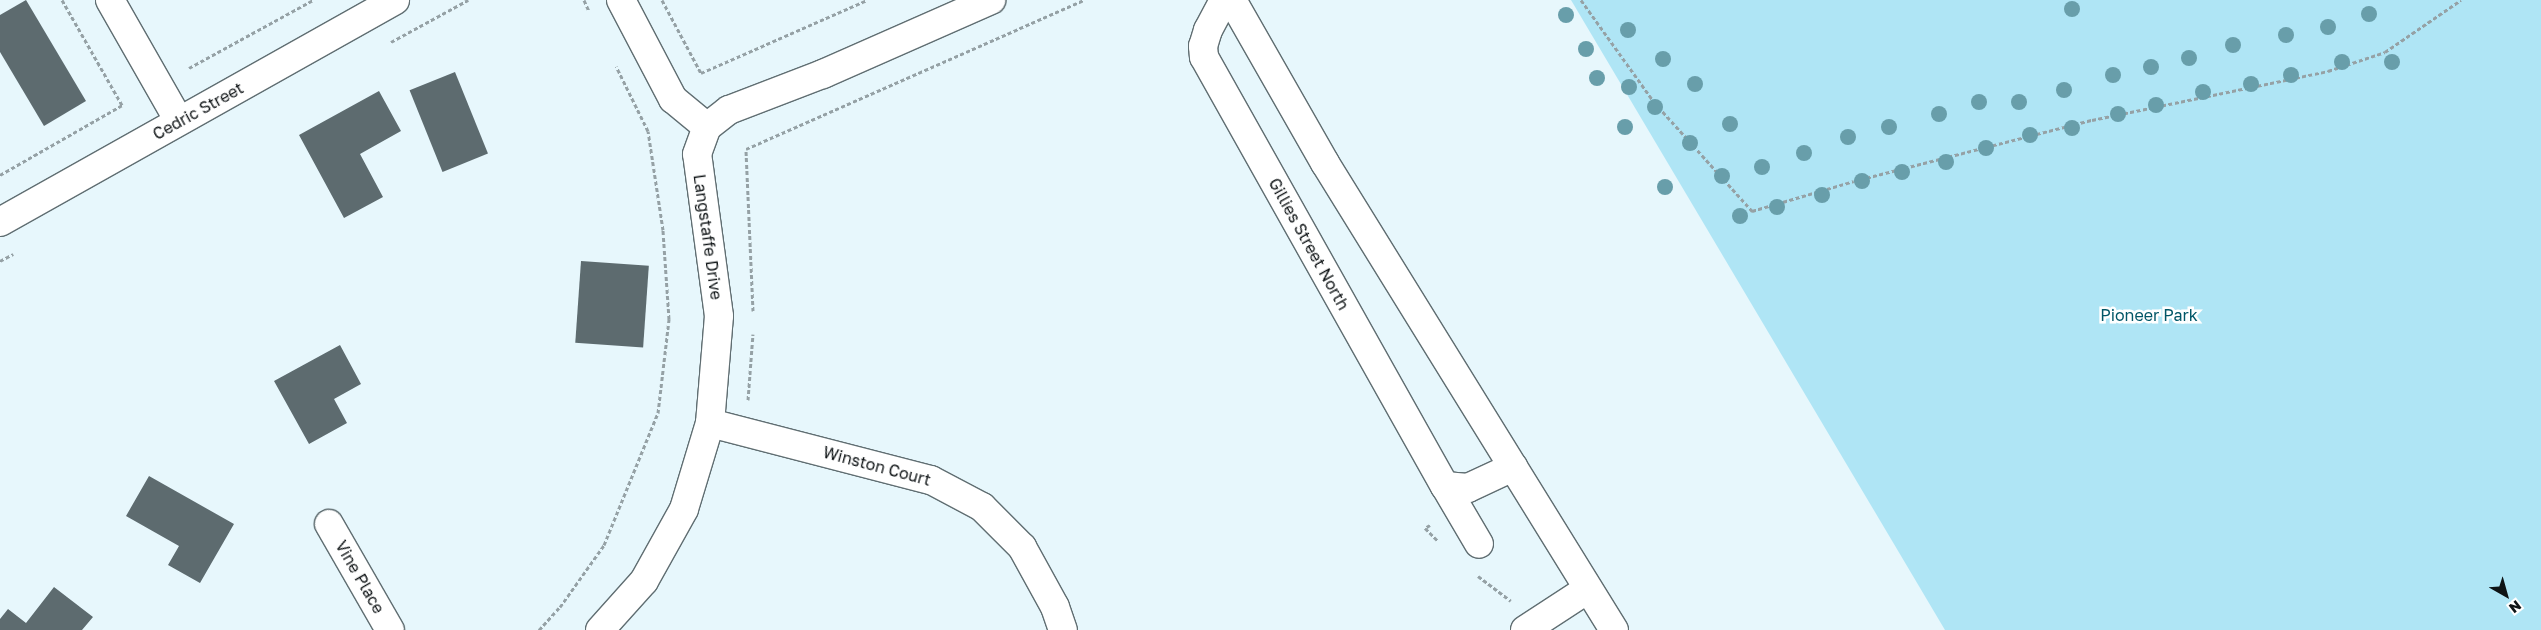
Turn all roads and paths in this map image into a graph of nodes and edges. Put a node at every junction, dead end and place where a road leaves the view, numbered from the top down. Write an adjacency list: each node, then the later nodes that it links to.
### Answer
1 (62, 0): 20 (path)
2 (110, 0): 18 (street)
3 (313, 0): 17 (path)
4 (395, 0): 18 (street, Cedric Street)
5 (584, 0): 15 (path)
6 (621, 0): 19 (street)
7 (662, 0): 8 (path)
8 (867, 0)
9 (992, 0): 19 (street)
10 (1084, 0): 22 (path)
11 (1224, 0): 27 (street, Gillies Street North)
12 (1232, 0): 26 (street)
13 (1581, 0): 14 (path)
14 (2461, 0)
15 (592, 18)
16 (614, 61): 32 (path)
17 (190, 70)
18 (178, 121): 21 (street, Cedric Street)
19 (707, 127): 25 (street, Langstaffe Drive)
20 (0, 175)
21 (0, 222)
22 (753, 315)
23 (753, 325): 24 (path)
24 (748, 400)
25 (710, 423): 33 (street, Langstaffe Drive); 34 (street, Winston Court)
26 (1513, 467): 27 (street); 30 (street)
27 (1445, 486): 29 (street, Gillies Street North)
28 (329, 524): 31 (street, Vine Place)
29 (1479, 544)
30 (1588, 589): 35 (street); 36 (street)
31 (390, 630)
32 (539, 630)
33 (600, 630)
34 (1063, 630)
35 (1526, 630)
36 (1614, 630)

